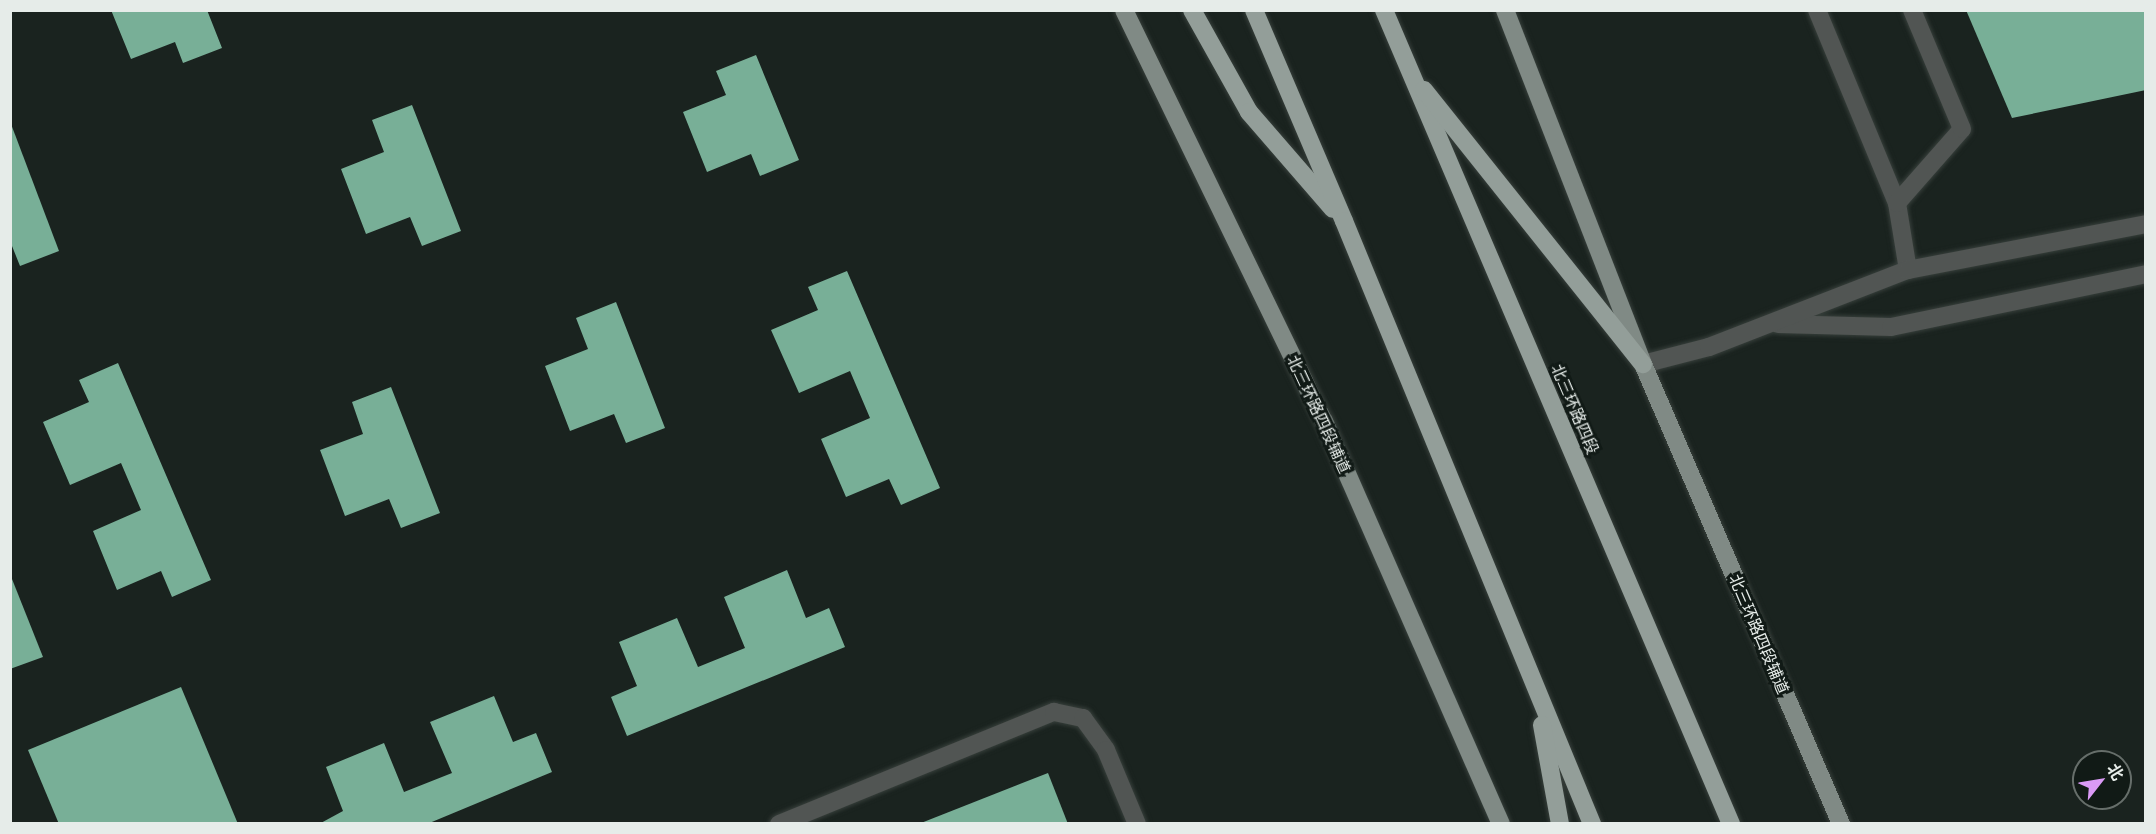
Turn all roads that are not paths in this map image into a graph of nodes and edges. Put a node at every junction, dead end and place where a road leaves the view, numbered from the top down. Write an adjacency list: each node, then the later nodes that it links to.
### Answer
1 (1124, 10): 20 (main road, 北三环路四段辅道)
2 (1192, 10): 11 (highway)
3 (1254, 10): 11 (highway)
4 (1384, 10): 9 (highway, 北三环路四段)
5 (1395, 10): 9 (highway)
6 (1505, 10): 16 (main road, 北三环路四段辅道)
7 (1817, 10): 10 (street)
8 (1911, 10): 10 (street)
9 (1410, 71): 16 (highway); 23 (highway, 北三环路四段)
10 (1897, 203): 13 (street)
11 (1344, 221): 17 (highway)
12 (2145, 224): 13 (street)
13 (1908, 270): 15 (street)
14 (2145, 273): 15 (street)
15 (1770, 323): 16 (street)
16 (1643, 364): 24 (main road, 北三环路四段辅道)
17 (1535, 691): 21 (highway); 22 (highway)
18 (779, 824): 19 (street)
19 (1137, 824)
20 (1502, 824)
21 (1560, 824)
22 (1592, 824)
23 (1731, 824)
24 (1841, 824)

